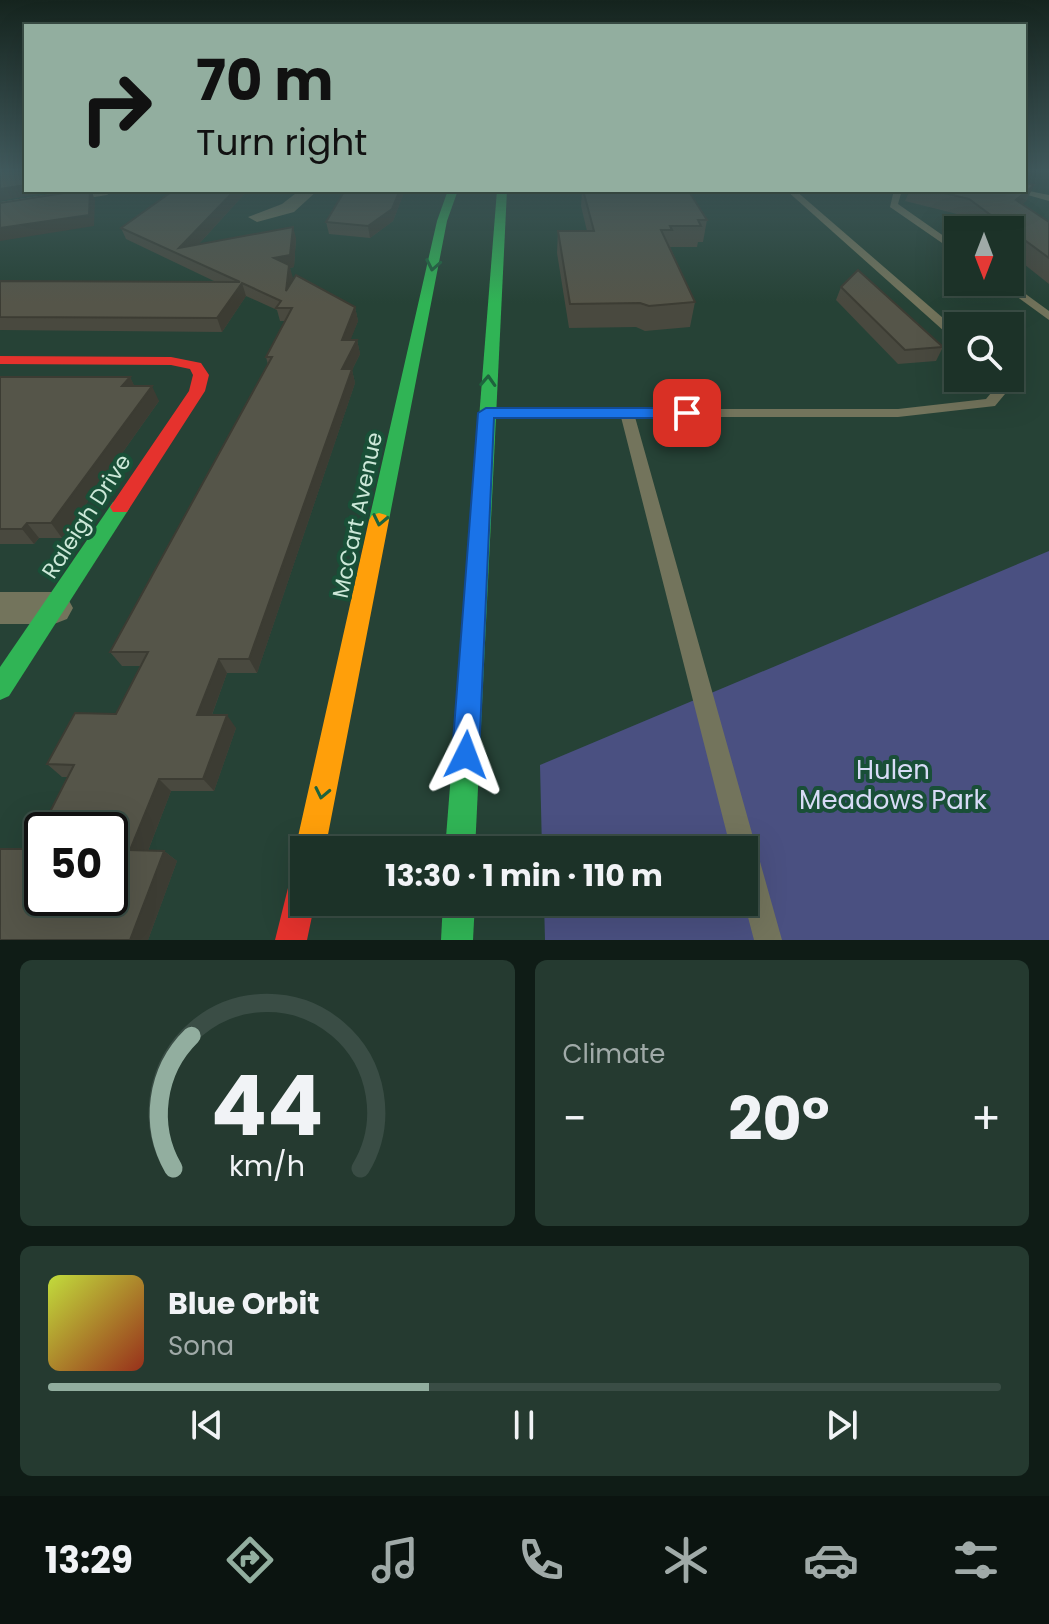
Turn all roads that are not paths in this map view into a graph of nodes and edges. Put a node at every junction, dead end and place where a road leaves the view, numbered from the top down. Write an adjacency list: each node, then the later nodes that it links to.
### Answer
1 (264, 215): 6 (street)
2 (444, 215): 18 (main road, McCart Avenue, one-way to 18)
3 (500, 215): 13 (main road, one-way to 3)
4 (818, 215): 10 (lane)
5 (907, 215): 7 (lane)
6 (257, 217)
7 (944, 241)
8 (1021, 296): 9 (lane)
9 (1049, 316)
10 (944, 325)
11 (0, 360): 16 (main road, Raleigh Drive)
12 (1000, 392): 14 (lane)
13 (486, 413): 14 (lane); 19 (main road)
14 (627, 413): 24 (lane)
15 (0, 608): 16 (street)
16 (54, 608): 17 (main road, Raleigh Drive)
17 (0, 688)
18 (313, 836)
19 (461, 836)
20 (296, 916): 22 (main road)
21 (458, 916): 23 (main road)
22 (291, 940)
23 (457, 940)
24 (768, 940)

